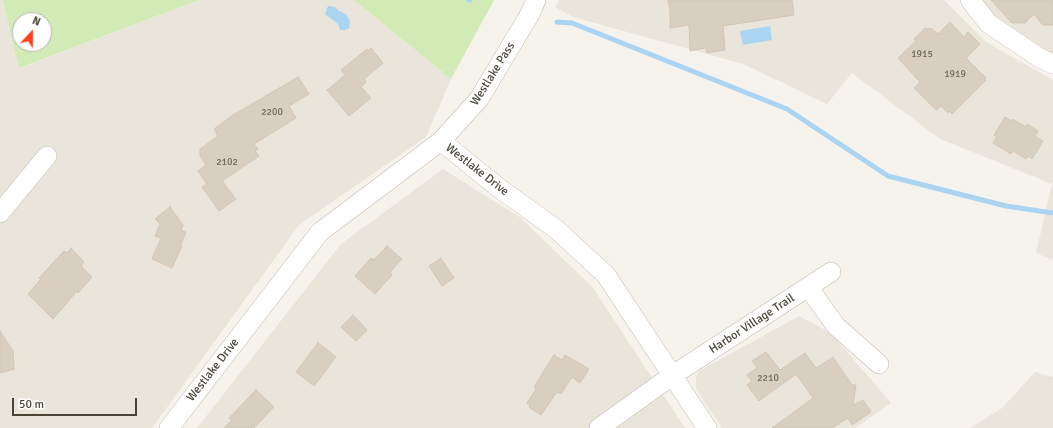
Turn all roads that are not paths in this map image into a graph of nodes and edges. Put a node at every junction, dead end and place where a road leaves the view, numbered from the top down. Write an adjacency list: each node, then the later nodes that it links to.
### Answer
1 (536, 0): 4 (street, Westlake Pass)
2 (970, 0): 3 (street)
3 (1053, 64)
4 (441, 141): 10 (street, Westlake Drive); 11 (street, Westlake Drive)
5 (47, 156): 6 (street)
6 (0, 213)
7 (831, 272): 8 (street, Harbor Village Trail)
8 (808, 287): 9 (street); 10 (street, Harbor Village Trail)
9 (879, 364)
10 (673, 376): 12 (street, Harbor Village Trail); 13 (street, Westlake Drive)
11 (168, 428)
12 (598, 428)
13 (707, 428)

